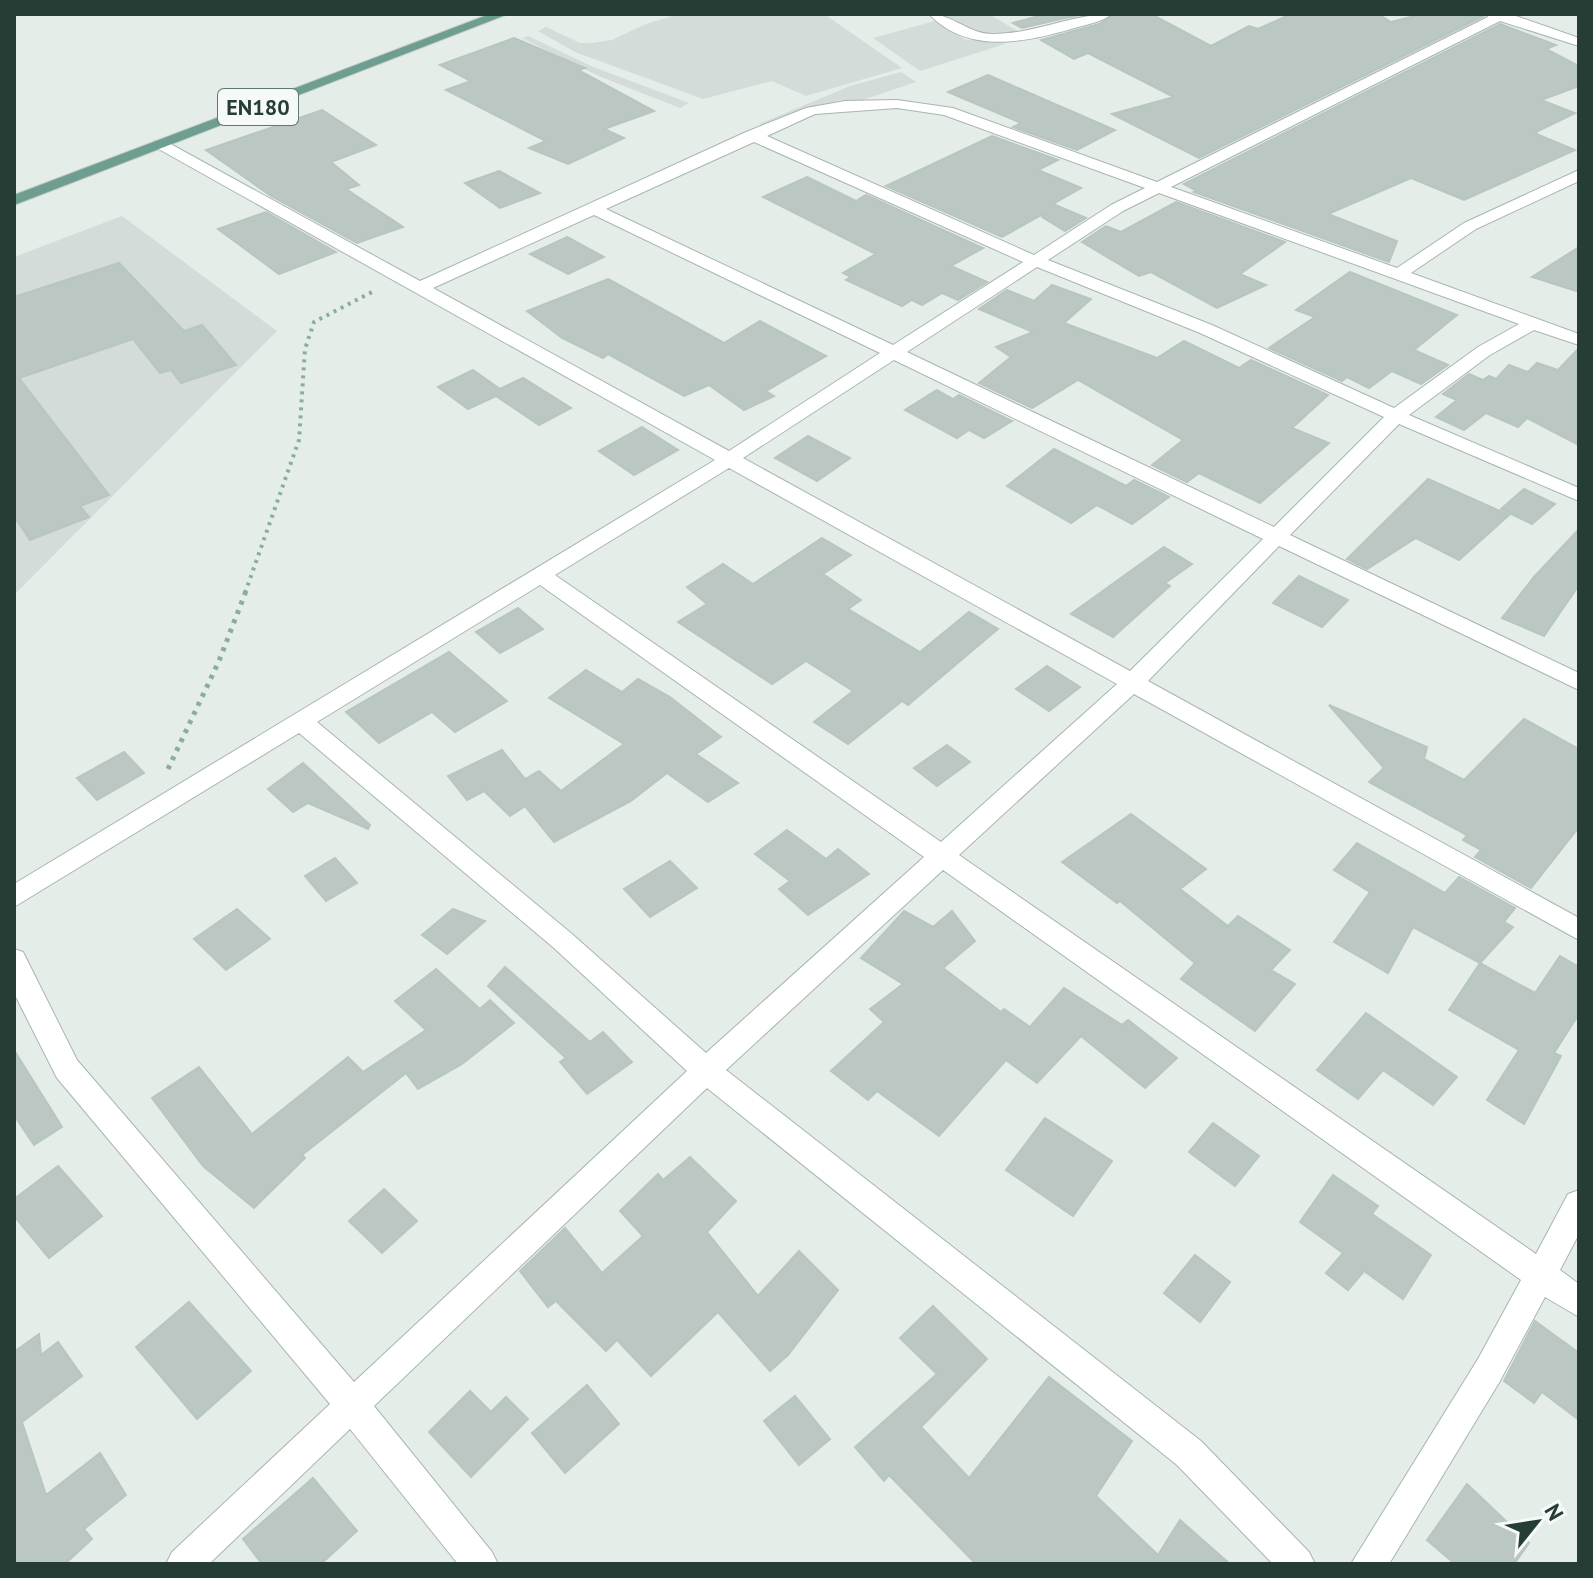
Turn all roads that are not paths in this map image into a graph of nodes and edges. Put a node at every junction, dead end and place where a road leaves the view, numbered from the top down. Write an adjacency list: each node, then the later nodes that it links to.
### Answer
1 (502, 14): 7 (main road, EN180)
2 (935, 14): 3 (street)
3 (1106, 14)
4 (1498, 15): 5 (street); 9 (street)
5 (1579, 42)
6 (751, 135): 9 (street); 11 (street); 12 (street)
7 (160, 144): 10 (main road, EN180); 14 (street)
8 (1579, 175): 13 (street)
9 (1158, 188): 12 (street); 13 (street)
10 (14, 200)
11 (594, 209): 14 (street); 17 (street)
12 (1035, 261): 17 (street); 18 (street)
13 (1398, 275): 15 (street)
14 (408, 283): 19 (street)
15 (1533, 323): 16 (street); 18 (street)
16 (1579, 340)
17 (894, 352): 19 (street); 21 (street)
18 (1396, 416): 20 (street); 21 (street)
19 (728, 460): 22 (street); 24 (street)
20 (1579, 495)
21 (1276, 536): 23 (street); 24 (street)
22 (540, 575): 25 (street); 26 (street)
23 (1579, 682)
24 (1131, 684): 26 (street); 28 (street)
25 (300, 721): 27 (street); 30 (street)
26 (942, 855): 30 (street); 32 (street)
27 (14, 897)
28 (1579, 930)
29 (14, 960): 34 (street)
30 (706, 1071): 34 (street); 37 (street)
31 (1579, 1204): 32 (street)
32 (1541, 1276): 33 (street); 38 (street)
33 (1579, 1302)
34 (351, 1404): 35 (street); 36 (street)
35 (184, 1564)
36 (480, 1564)
37 (1297, 1564)
38 (1369, 1564)

